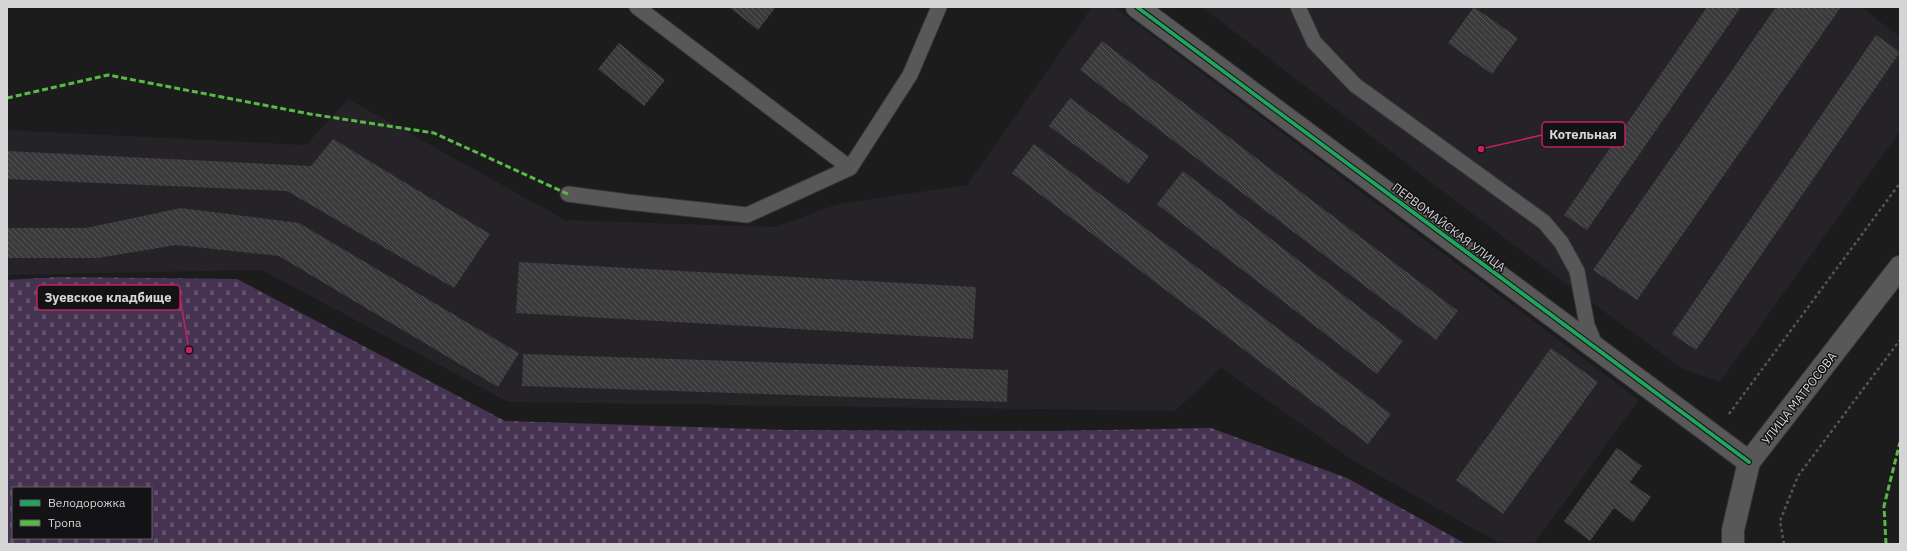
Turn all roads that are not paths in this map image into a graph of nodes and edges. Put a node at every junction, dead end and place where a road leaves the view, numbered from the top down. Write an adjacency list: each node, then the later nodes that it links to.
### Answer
1 (637, 7): 5 (lane)
2 (938, 7): 5 (lane)
3 (1137, 7): 8 (street, ПЕРВОМАЙСКАЯ УЛИЦА)
4 (1298, 7): 8 (lane)
5 (850, 168): 6 (lane)
6 (568, 194)
7 (1900, 267): 9 (street, УЛИЦА МАТРОСОВА)
8 (1596, 348): 9 (street, ПЕРВОМАЙСКАЯ УЛИЦА)
9 (1749, 462): 10 (street, УЛИЦА МАТРОСОВА)
10 (1733, 544)

